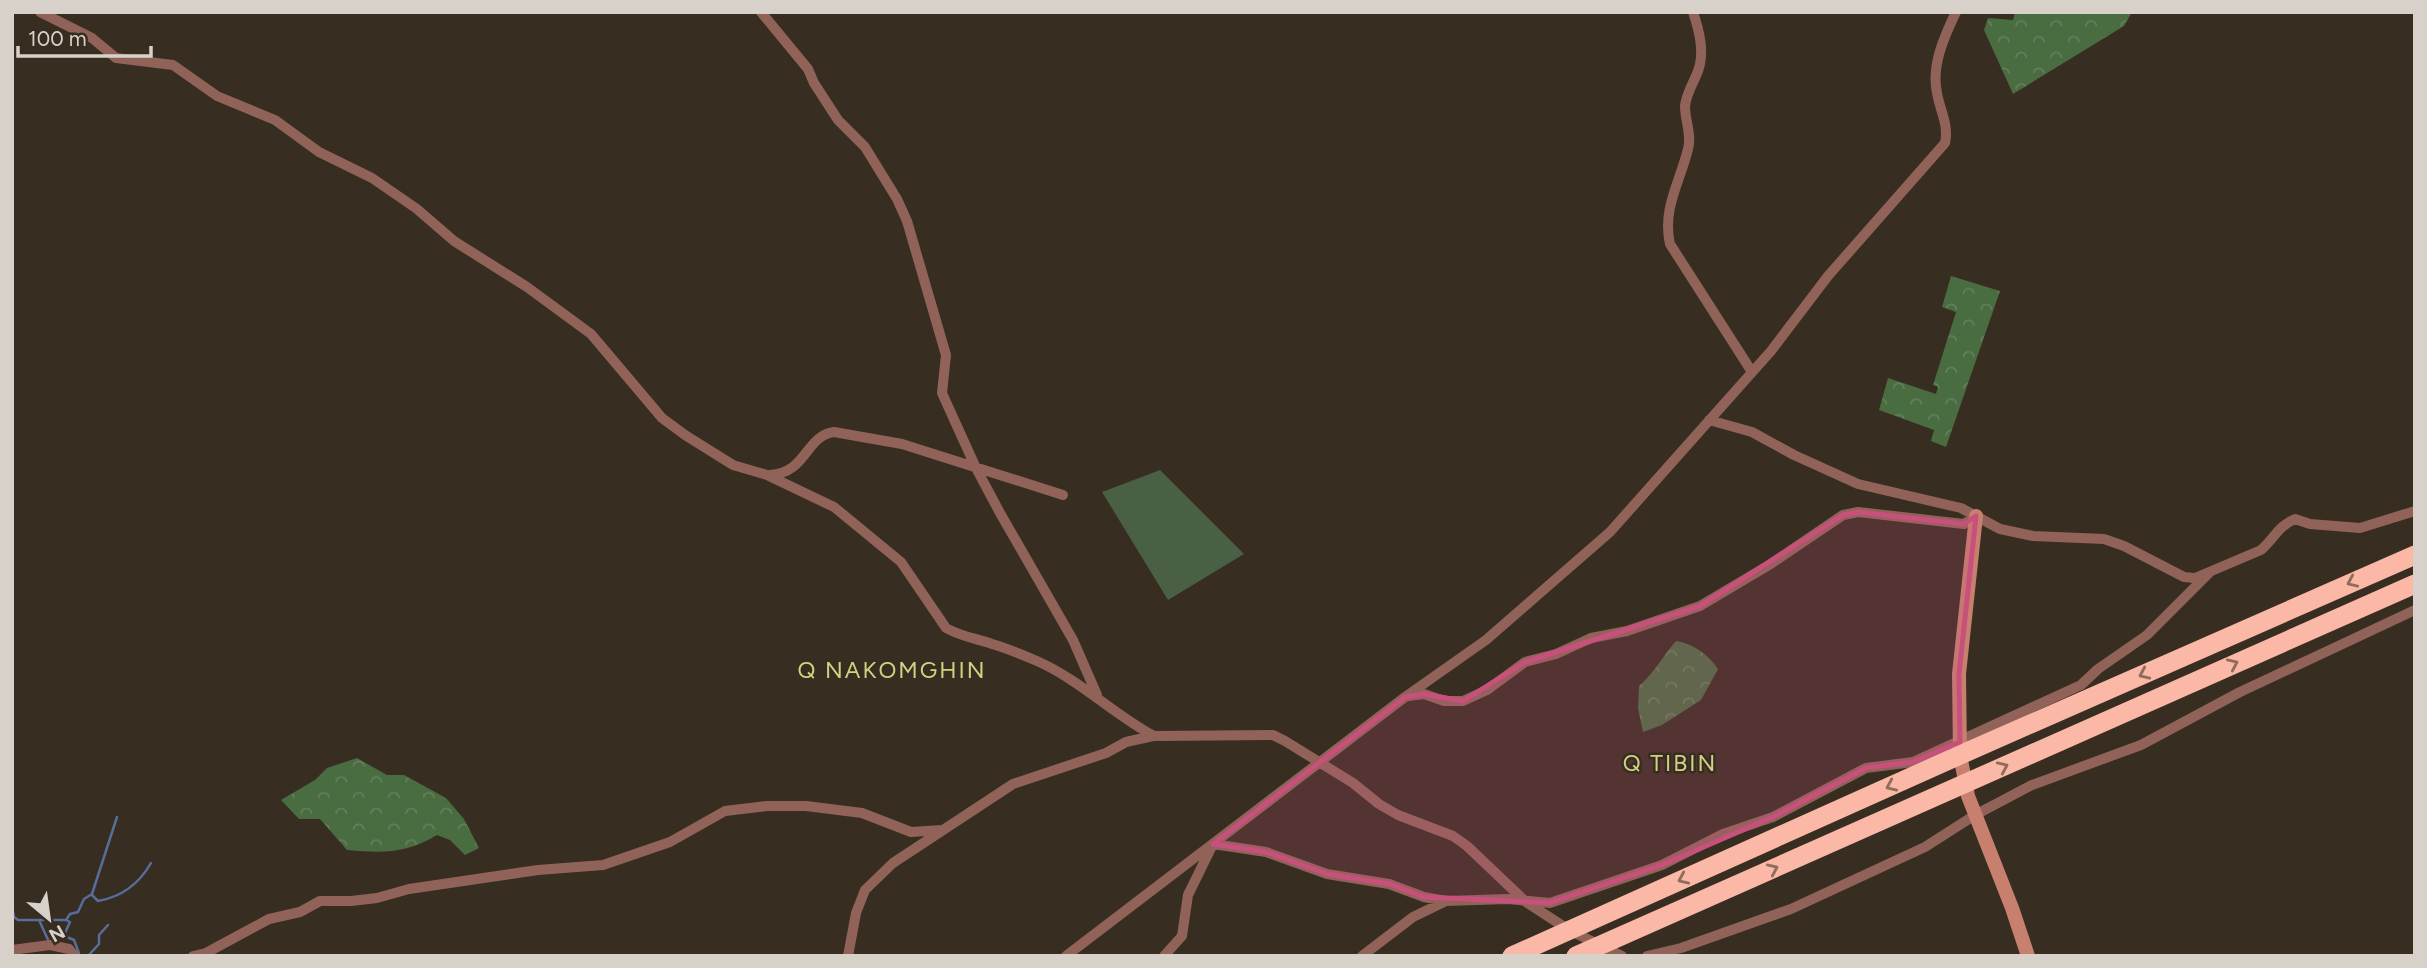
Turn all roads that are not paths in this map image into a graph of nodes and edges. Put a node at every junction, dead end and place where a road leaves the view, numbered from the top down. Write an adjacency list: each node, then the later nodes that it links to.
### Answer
1 (40, 12): 8 (street)
2 (761, 12): 7 (street)
3 (1693, 12): 5 (street)
4 (1956, 12): 5 (street)
5 (1752, 372): 6 (street)
6 (1709, 420): 11 (street); 16 (street)
7 (976, 468): 8 (street); 9 (street); 17 (street)
8 (767, 475): 17 (street)
9 (1063, 495)
10 (2415, 511): 13 (street)
11 (1976, 516): 13 (street); 16 (street); 19 (street)
12 (2415, 555): 19 (highway, one-way to 19)
13 (2210, 572): 19 (street)
14 (2415, 583): 21 (highway, one-way to 14)
15 (2415, 610): 22 (street)
16 (1405, 697): 20 (street)
17 (1098, 698): 18 (street)
18 (1154, 736): 20 (street); 23 (street)
19 (1960, 748): 21 (street); 26 (street); 27 (highway, one-way to 27)
20 (1320, 762): 24 (street); 26 (street)
21 (1965, 784): 22 (street); 28 (highway, one-way to 21)
22 (1975, 815): 39 (street); 40 (street)
23 (942, 830): 31 (street); 32 (street)
24 (1213, 844): 25 (street); 33 (street); 34 (street)
25 (1446, 901): 26 (street); 35 (street)
26 (1526, 902): 27 (street)
27 (1569, 930): 28 (street); 36 (highway)
28 (1600, 945): 37 (highway); 38 (street)
29 (12, 950): 30 (street)
30 (75, 956)
31 (193, 956)
32 (848, 956)
33 (1066, 956)
34 (1164, 956)
35 (1362, 956)
36 (1512, 956)
37 (1576, 956)
38 (1622, 956)
39 (1647, 956)
40 (2028, 956)

